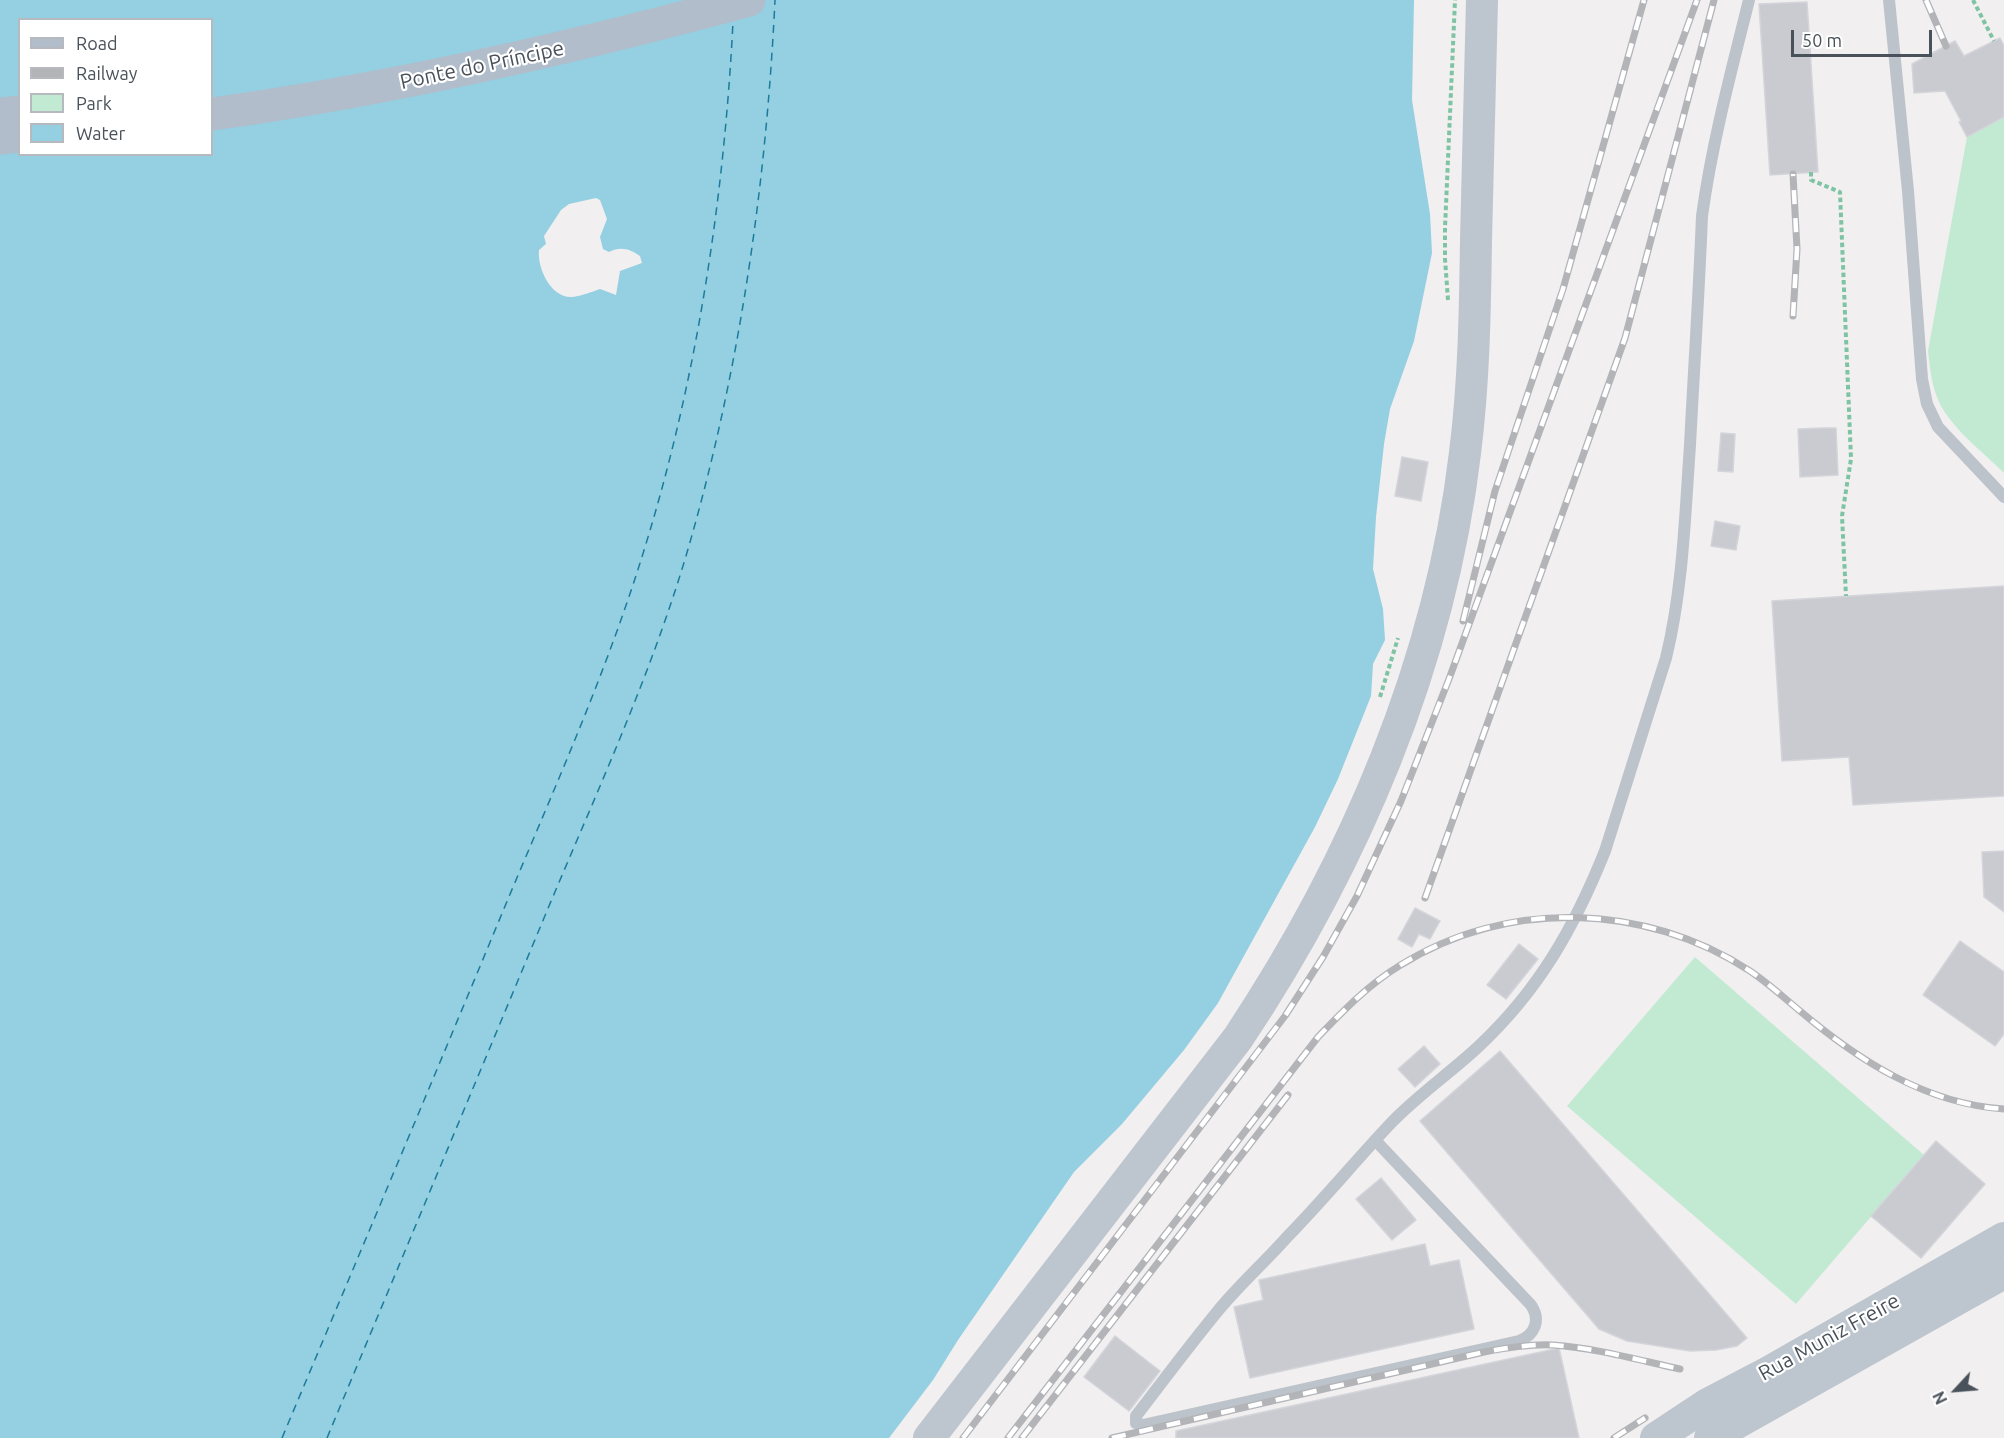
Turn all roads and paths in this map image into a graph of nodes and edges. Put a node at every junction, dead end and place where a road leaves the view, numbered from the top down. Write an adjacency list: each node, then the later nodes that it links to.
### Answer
1 (667, 0): 9 (main road, Ponte do Príncipe)
2 (749, 0): 12 (main road, Ponte do Príncipe)
3 (1455, 0): 16 (path)
4 (1482, 0): 25 (street)
5 (1749, 0): 21 (lane)
6 (1889, 0): 17 (lane)
7 (1973, 0): 8 (path)
8 (1994, 41)
9 (213, 92)
10 (18, 112): 11 (main road)
11 (0, 114)
12 (213, 114)
13 (18, 136): 14 (main road)
14 (0, 138)
15 (1811, 172): 18 (path)
16 (1448, 302)
17 (2004, 497)
18 (1846, 596)
19 (1399, 636): 20 (path)
20 (1378, 702)
21 (1376, 1140): 21 (lane)
22 (2004, 1238): 24 (street, Rua Muniz Freire)
23 (2004, 1273): 24 (street, Rua Muniz Freire)
24 (1863, 1336): 26 (street, Rua Muniz Freire); 27 (street, Rua Muniz Freire)
25 (929, 1438)
26 (1656, 1438)
27 (1710, 1438)

